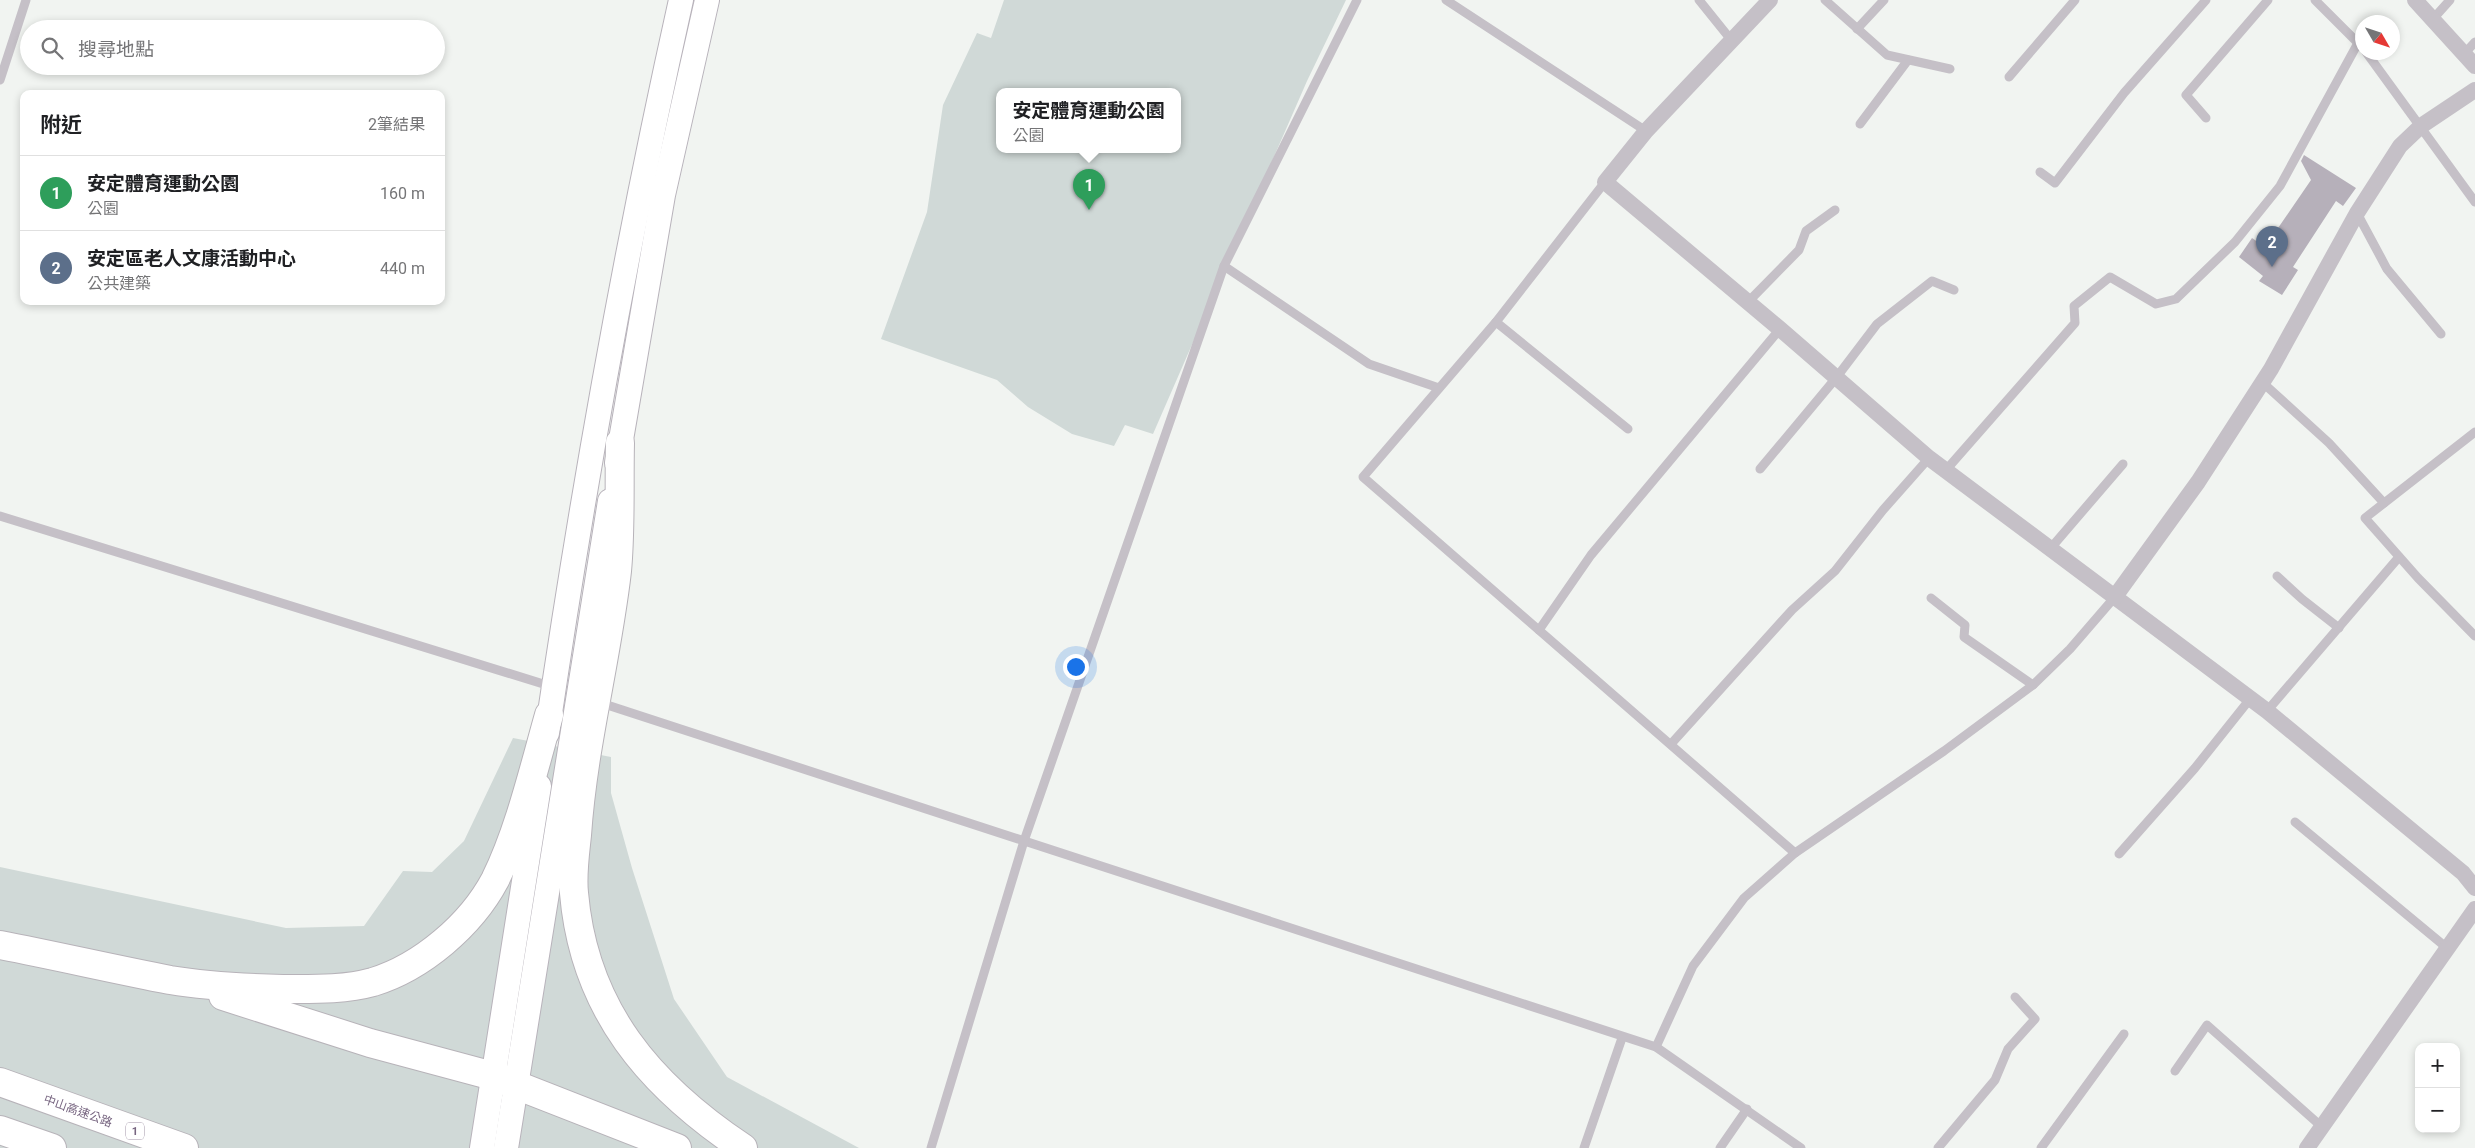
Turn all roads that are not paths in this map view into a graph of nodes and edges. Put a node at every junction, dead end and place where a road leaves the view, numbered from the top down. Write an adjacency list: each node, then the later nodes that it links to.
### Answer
1 (26, 0): 27 (lane)
2 (681, 0): 65 (main road)
3 (707, 0): 49 (main road)
4 (1356, 0): 38 (lane)
5 (1446, 0): 32 (lane)
6 (1699, 0): 18 (lane)
7 (1770, 0): 18 (street)
8 (1825, 0): 17 (lane)
9 (1884, 0): 17 (lane)
10 (2075, 0): 26 (lane)
11 (2206, 0): 33 (lane)
12 (2268, 0): 29 (lane)
13 (2315, 0): 19 (lane)
14 (2415, 0): 16 (street)
15 (2450, 0): 16 (lane)
16 (2432, 19): 20 (street)
17 (1857, 29): 22 (lane)
18 (1732, 41): 32 (street)
19 (2355, 41)
20 (2470, 48): 24 (street)
21 (2355, 55): 53 (lane)
22 (1908, 60): 25 (lane); 30 (lane)
23 (2372, 60): 31 (lane)
24 (2475, 66)
25 (1950, 69)
26 (2009, 77)
27 (0, 80)
28 (2475, 90): 31 (street)
29 (2206, 118)
30 (1860, 124)
31 (2421, 126): 35 (lane); 37 (street)
32 (1646, 131): 34 (street)
33 (2040, 172)
34 (1605, 182): 40 (street); 41 (lane)
35 (2475, 202)
36 (1835, 210): 40 (lane)
37 (2357, 213): 43 (lane); 45 (street)
38 (1224, 266): 46 (lane); 71 (lane)
39 (1954, 290): 44 (lane)
40 (1748, 302): 42 (street)
41 (1496, 322): 46 (lane); 47 (lane)
42 (1780, 329): 44 (street); 62 (lane)
43 (2441, 334)
44 (1836, 378): 50 (street); 52 (lane)
45 (2262, 382): 54 (lane); 60 (street)
46 (1439, 388): 62 (lane)
47 (1628, 429)
48 (2475, 432): 54 (lane)
49 (620, 443): 65 (highway)
50 (1928, 458): 53 (street); 69 (lane)
51 (2123, 464): 56 (lane)
52 (1760, 469)
53 (1946, 470): 56 (street)
54 (2384, 503): 57 (lane)
55 (0, 516): 65 (lane)
56 (2050, 549): 60 (street)
57 (2399, 557): 61 (lane); 63 (lane)
58 (2277, 576): 61 (lane)
59 (1931, 598): 64 (lane)
60 (2114, 598): 64 (lane); 66 (street)
61 (2338, 628): 67 (lane)
62 (1539, 630): 69 (lane)
63 (2475, 636)
64 (2033, 685): 72 (lane)
65 (572, 692): 68 (main road); 71 (lane); 84 (main road); 94 (highway)
66 (2250, 699): 67 (street); 73 (lane)
67 (2267, 711): 74 (street)
68 (549, 715): 78 (highway); 84 (main road)
69 (1671, 744): 72 (lane)
70 (2295, 822): 77 (lane)
71 (1024, 840): 81 (lane); 95 (lane)
72 (1795, 853): 82 (lane)
73 (2118, 854)
74 (2475, 888)
75 (2475, 909): 77 (street)
76 (0, 945): 78 (highway)
77 (2447, 948): 87 (street)
78 (172, 980): 84 (highway)
79 (2015, 997): 99 (lane)
80 (2124, 1034): 100 (lane)
81 (1622, 1038): 82 (lane); 96 (lane)
82 (1656, 1047): 86 (lane)
83 (2175, 1071): 87 (lane)
84 (505, 1080): 91 (main road); 92 (main road); 93 (highway)
85 (0, 1082): 90 (highway, 中山高速公路 / 1)
86 (1747, 1109): 97 (lane); 98 (lane)
87 (2322, 1127): 101 (street)
88 (0, 1130): 89 (highway)
89 (52, 1148)
90 (184, 1148)
91 (482, 1148)
92 (506, 1148)
93 (677, 1148)
94 (743, 1148)
95 (931, 1148)
96 (1584, 1148)
97 (1720, 1148)
98 (1801, 1148)
99 (1938, 1148)
100 (2041, 1148)
101 (2307, 1148)

